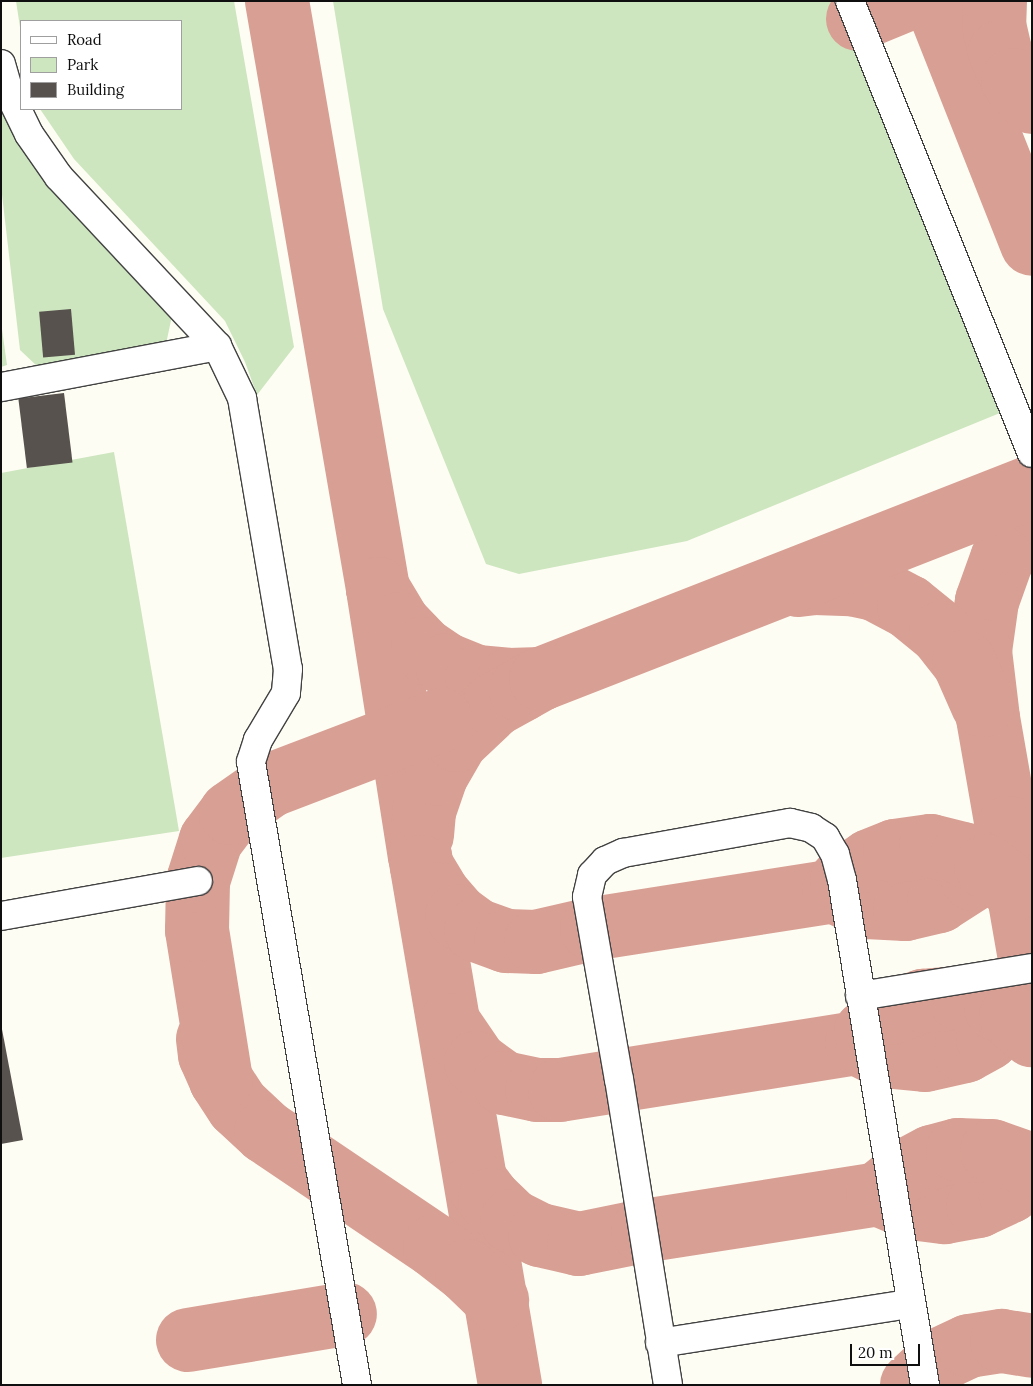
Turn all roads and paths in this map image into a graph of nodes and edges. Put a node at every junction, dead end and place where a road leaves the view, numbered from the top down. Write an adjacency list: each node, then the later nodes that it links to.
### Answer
1 (850, 1): 5 (lane)
2 (1, 64): 3 (lane)
3 (217, 346): 4 (lane); 12 (lane)
4 (1, 386)
5 (1032, 453)
6 (198, 881): 7 (lane)
7 (1, 916)
8 (1032, 968): 9 (lane)
9 (860, 996): 10 (lane); 11 (lane)
10 (910, 1304): 11 (lane); 14 (lane)
11 (660, 1343): 13 (lane)
12 (357, 1385)
13 (668, 1385)
14 (925, 1385)

